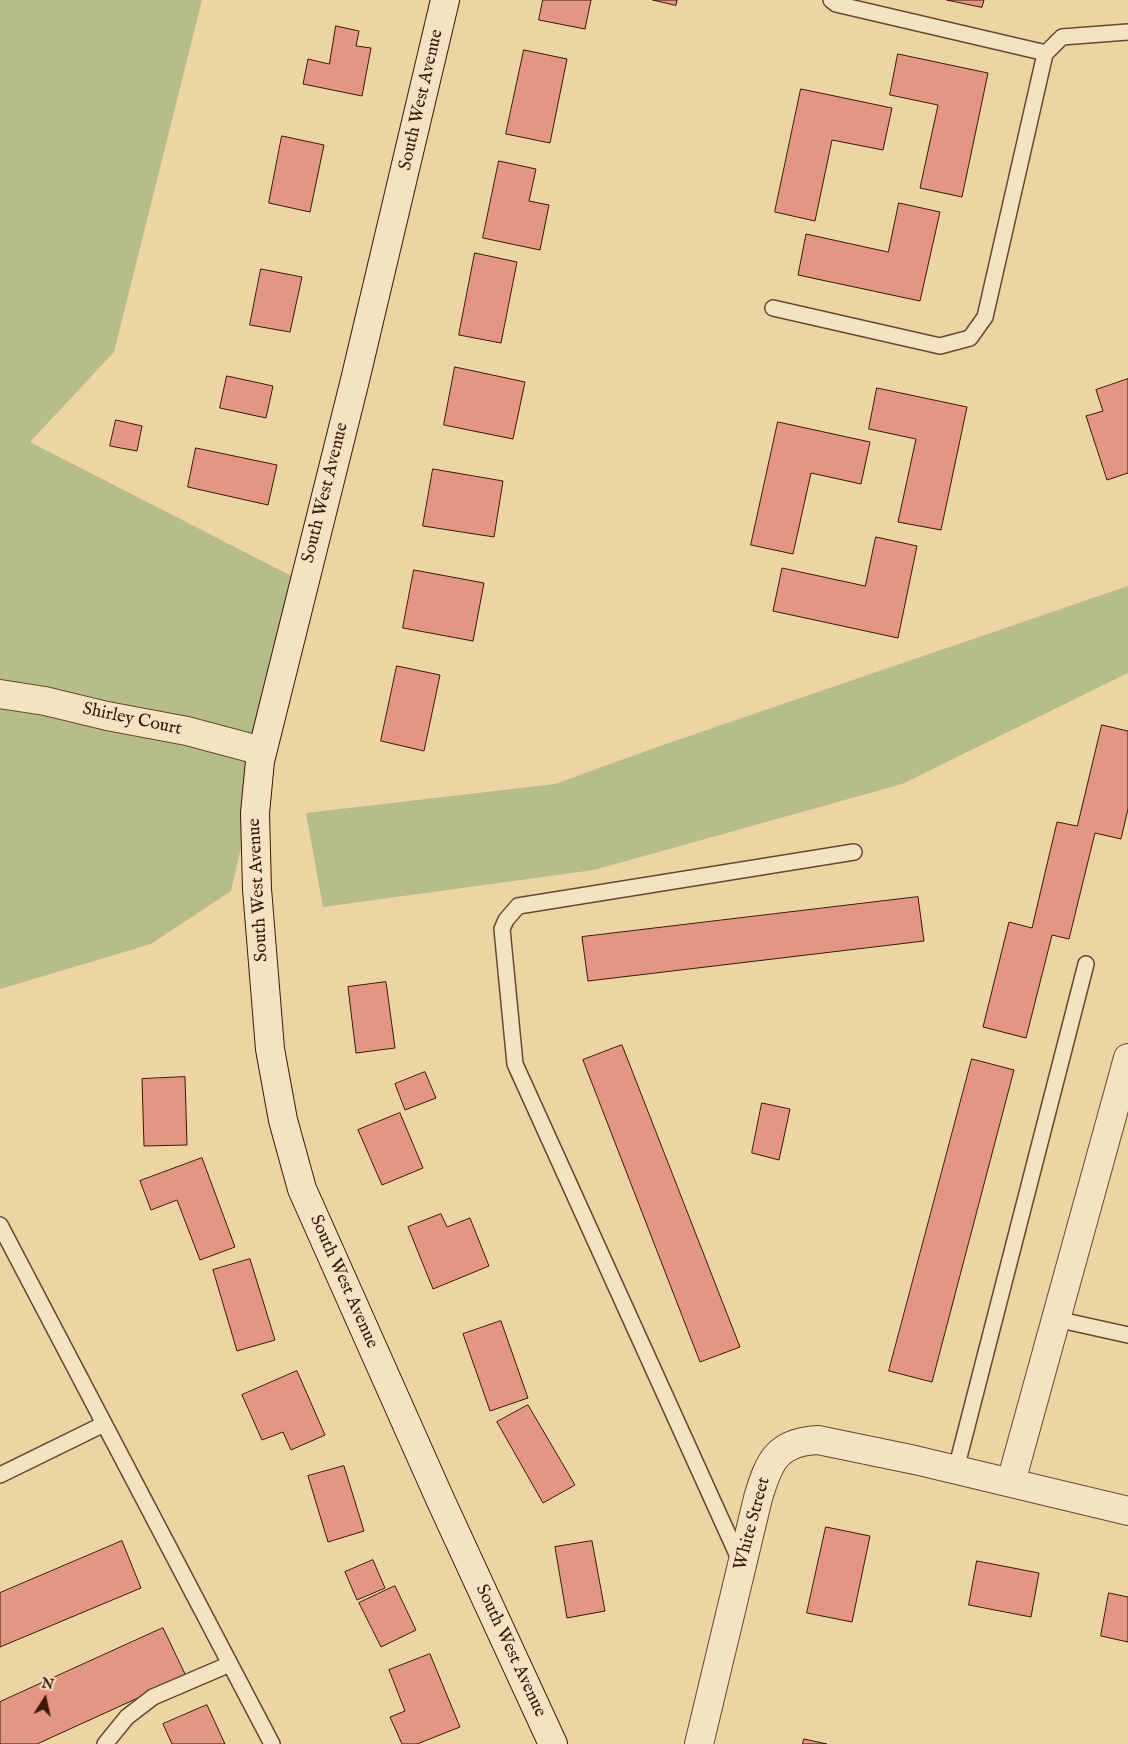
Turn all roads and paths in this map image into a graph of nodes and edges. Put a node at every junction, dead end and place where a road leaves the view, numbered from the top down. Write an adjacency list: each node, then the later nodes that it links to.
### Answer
1 (445, 0): 7 (street, South West Avenue)
2 (831, 0): 4 (lane)
3 (1128, 32): 4 (lane)
4 (1046, 53): 5 (lane)
5 (773, 308)
6 (0, 694): 7 (street, Shirley Court)
7 (262, 751): 24 (street, South West Avenue)
8 (854, 852): 20 (lane)
9 (1086, 964): 16 (lane)
10 (1128, 1058): 11 (street)
11 (1120, 1120): 13 (street)
12 (0, 1225): 15 (lane)
13 (1056, 1319): 14 (lane); 18 (street)
14 (1128, 1335)
15 (104, 1424): 17 (lane); 21 (lane)
16 (956, 1470): 18 (street, White Street); 20 (street, White Street)
17 (0, 1475)
18 (1011, 1482): 19 (street, White Street)
19 (1128, 1511)
20 (741, 1565): 25 (street, White Street)
21 (230, 1664): 22 (lane); 23 (lane)
22 (106, 1744)
23 (272, 1744)
24 (553, 1744)
25 (699, 1744)

